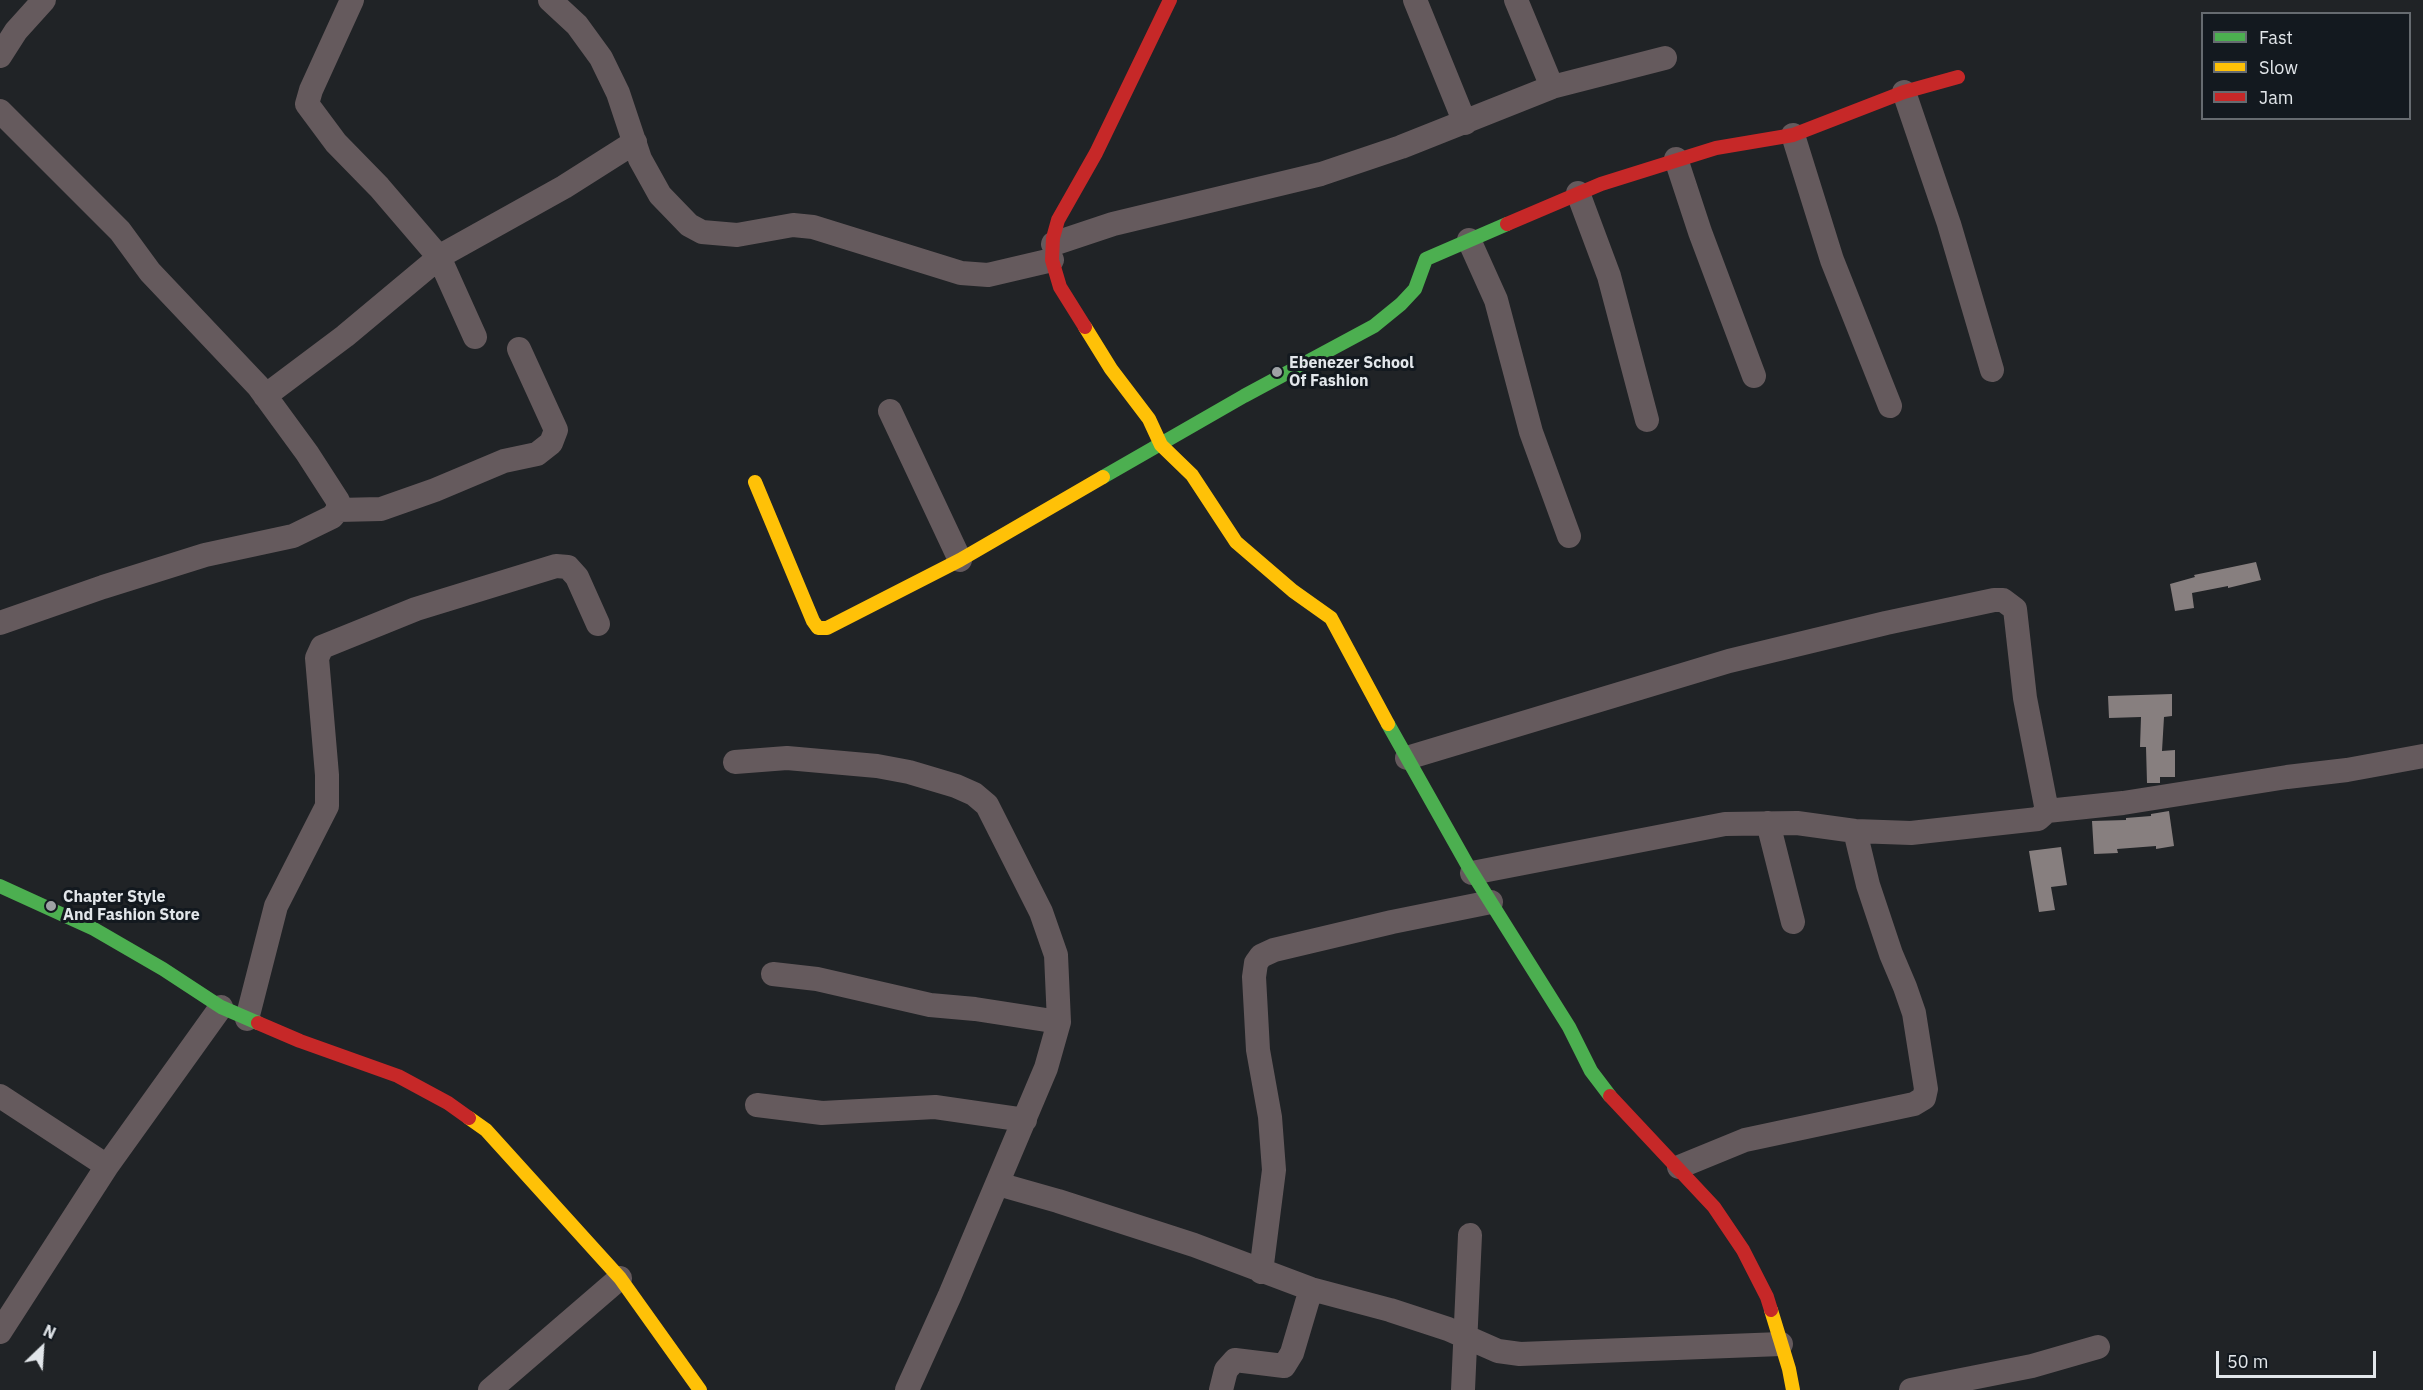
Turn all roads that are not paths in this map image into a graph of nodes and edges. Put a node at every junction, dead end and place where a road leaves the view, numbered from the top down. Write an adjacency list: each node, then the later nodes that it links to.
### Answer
1 (44, 0): 7 (street)
2 (352, 0): 20 (street)
3 (1170, 0): 19 (street)
4 (1415, 0): 13 (street)
5 (1516, 0): 10 (street)
6 (556, 1): 15 (street)
7 (0, 56)
8 (1665, 58): 10 (street)
9 (1958, 77): 11 (street)
10 (1552, 87): 13 (street)
11 (1904, 92): 14 (street); 23 (street)
12 (0, 111): 25 (street)
13 (1465, 123): 19 (street)
14 (1793, 135): 16 (street); 26 (street)
15 (635, 142): 19 (street); 20 (street)
16 (1677, 159): 17 (street); 24 (street)
17 (1578, 193): 18 (street); 28 (street)
18 (1468, 240): 29 (street); 32 (street)
19 (1053, 252): 29 (street)
20 (440, 257): 21 (street); 25 (street)
21 (475, 337)
22 (519, 349): 31 (street)
23 (1992, 370)
24 (1754, 376)
25 (265, 396): 31 (street)
26 (1890, 406)
27 (890, 411): 33 (street)
28 (1647, 420)
29 (1161, 445): 33 (street); 37 (street)
30 (755, 482): 33 (street)
31 (338, 510): 34 (street)
32 (1569, 536)
33 (960, 560)
34 (0, 623)
35 (598, 624): 48 (street)
36 (2423, 756): 39 (street)
37 (1407, 758): 39 (street); 42 (street)
38 (735, 762): 49 (street)
39 (2048, 811): 41 (street)
40 (1768, 823): 41 (street); 42 (street); 45 (street)
41 (1855, 831): 54 (street)
42 (1472, 873): 44 (street)
43 (0, 886): 47 (street)
44 (1491, 903): 54 (street); 57 (street)
45 (1792, 922)
46 (773, 974): 49 (street)
47 (221, 1007): 48 (street); 53 (street)
48 (248, 1019): 58 (street)
49 (1059, 1022): 52 (street)
50 (0, 1096): 53 (street)
51 (757, 1105): 52 (street)
52 (1025, 1120): 55 (street)
53 (107, 1166): 60 (street)
54 (1679, 1167): 62 (street)
55 (998, 1184): 57 (street); 66 (street)
56 (1470, 1235): 61 (street)
57 (1261, 1272): 59 (street)
58 (620, 1278): 64 (street); 65 (street)
59 (1311, 1289): 61 (street); 67 (street)
60 (0, 1332)
61 (1464, 1336): 62 (street); 68 (street)
62 (1781, 1344): 69 (street)
63 (2098, 1347): 70 (street)
64 (490, 1390)
65 (700, 1390)
66 (907, 1390)
67 (1221, 1390)
68 (1463, 1390)
69 (1793, 1390)
70 (1911, 1390)

